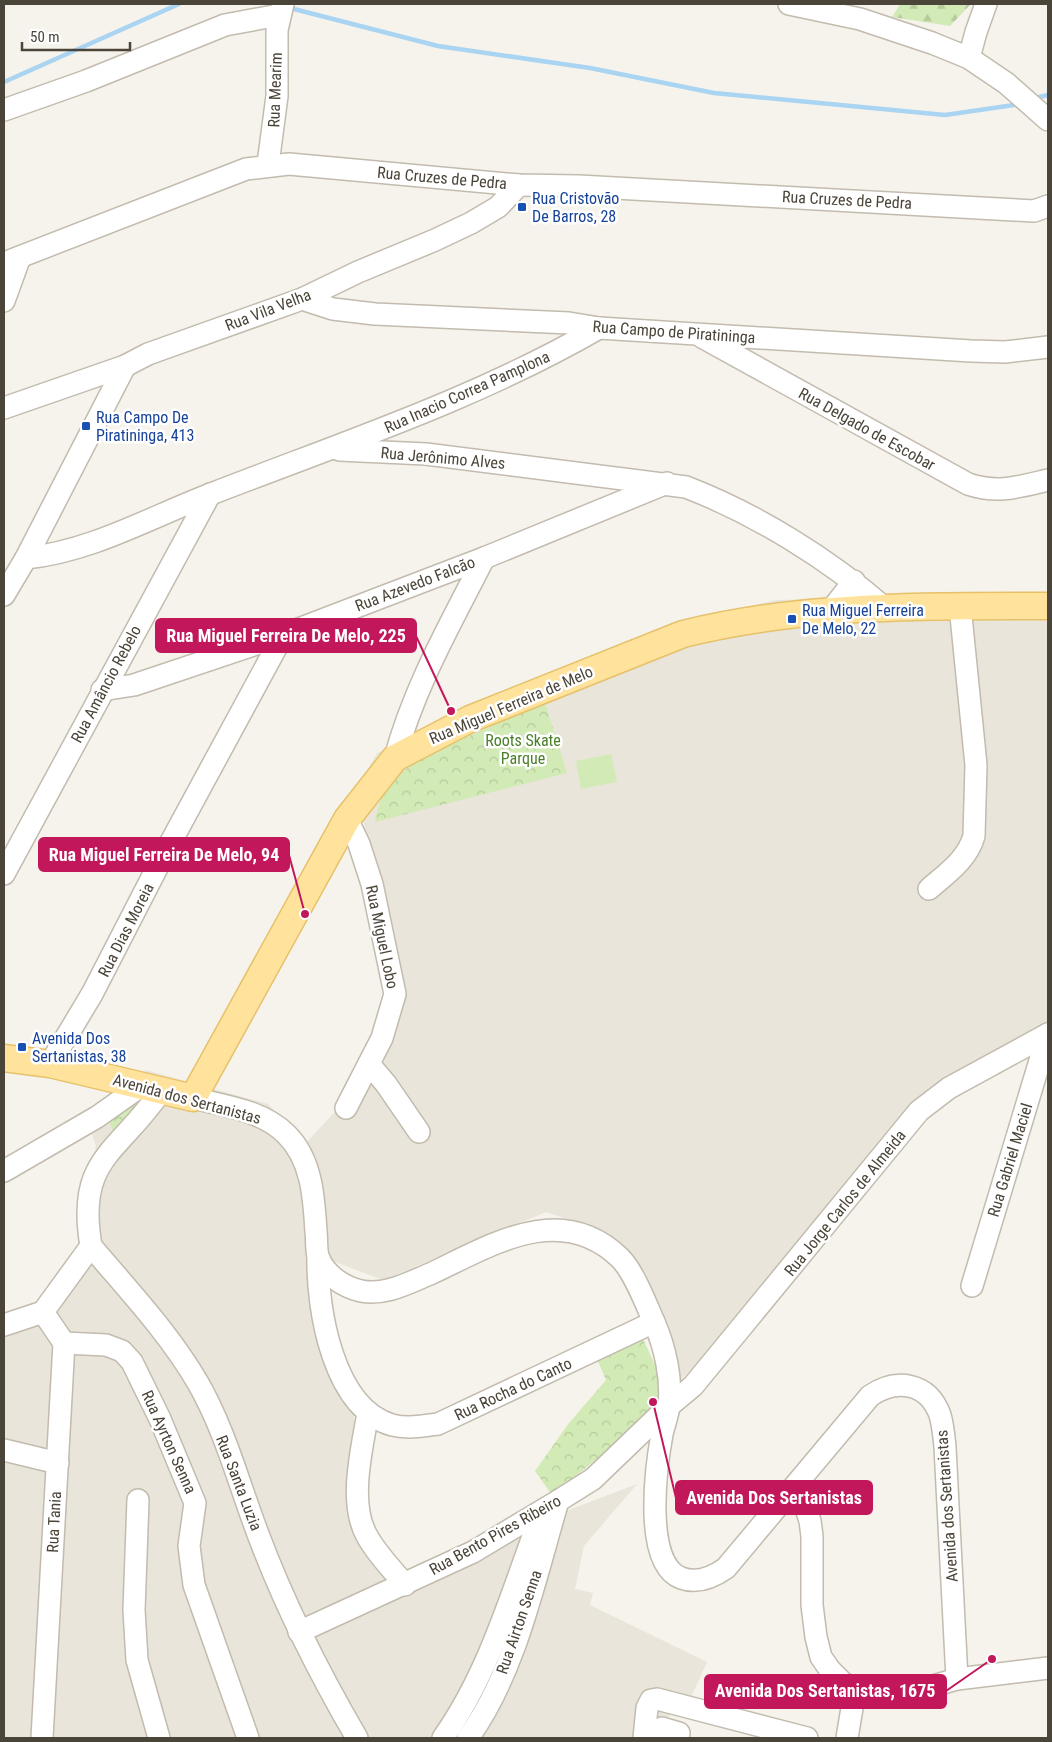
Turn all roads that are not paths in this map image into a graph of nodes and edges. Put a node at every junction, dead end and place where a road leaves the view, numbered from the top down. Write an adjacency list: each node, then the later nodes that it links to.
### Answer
1 (789, 4): 4 (street)
2 (986, 4): 4 (street)
3 (281, 9): 5 (street); 7 (street, Rua Mearim)
4 (970, 58): 6 (street)
5 (4, 110)
6 (1048, 120)
7 (268, 164): 8 (street, Rua Cruzes de Pedra); 10 (street, Rua Cruzes de Pedra)
8 (519, 185): 9 (street, Rua Cruzes de Pedra); 11 (street, Rua Vila Velha)
9 (1048, 206)
10 (12, 260): 12 (street)
11 (302, 299): 13 (street, Rua Campo de Piratininga); 16 (street, Rua Vila Velha)
12 (4, 301)
13 (599, 328): 14 (street, Rua Campo de Piratininga); 18 (street, Rua Inacio Correa Pamplona)
14 (695, 333): 15 (street, Rua Campo de Piratininga); 19 (street, Rua Delgado de Escobar)
15 (1048, 346)
16 (125, 366): 17 (street, Rua Vila Velha); 22 (street)
17 (4, 408)
18 (331, 449): 20 (street, Rua Jerônimo Alves); 21 (street, Rua Jerônimo Alves)
19 (1048, 480)
20 (667, 483): 23 (street, Rua Azevedo Falcão); 24 (street, Rua Jerônimo Alves)
21 (210, 494): 22 (street, Rua Jerônimo Alves); 31 (street, Rua Amâncio Rebelo)
22 (26, 558): 25 (street)
23 (484, 558): 30 (street, Rua Azevedo Falcão); 32 (street)
24 (854, 581): 28 (street, Rua Jerônimo Alves); 29 (street)
25 (4, 595)
26 (960, 606): 27 (main road, Rua Miguel Ferreira de Melo); 28 (main road, Rua Miguel Ferreira de Melo); 35 (street)
27 (1048, 606)
28 (886, 609): 29 (main road, Rua Miguel Ferreira de Melo)
29 (832, 610): 32 (main road, Rua Miguel Ferreira de Melo)
30 (283, 635): 31 (street, Rua Azevedo Falcão); 38 (street, Rua Dias Moreia)
31 (102, 690): 34 (street, Rua Amâncio Rebelo)
32 (395, 758): 33 (main road, Rua Miguel Ferreira de Melo)
33 (347, 819): 39 (street, Rua Miguel Lobo); 41 (main road, Rua Miguel Ferreira de Melo)
34 (4, 874)
35 (929, 889)
36 (1048, 1034): 49 (street, Rua Gabriel Maciel); 54 (street, Rua Jorge Carlos de Almeida)
37 (4, 1058): 38 (main road, Avenida dos Sertanistas)
38 (50, 1064): 40 (main road, Avenida dos Sertanistas)
39 (369, 1064): 42 (street, Rua Miguel Lobo); 44 (street)
40 (151, 1088): 41 (main road, Avenida dos Sertanistas); 43 (street); 45 (street)
41 (193, 1098): 48 (street, Avenida dos Sertanistas)
42 (346, 1108)
43 (97, 1117): 45 (street); 46 (street)
44 (419, 1132)
45 (112, 1147): 47 (street)
46 (4, 1171)
47 (91, 1246): 50 (street); 62 (street, Rua Santa Luzia)
48 (318, 1257): 51 (street, Avenida dos Sertanistas); 55 (street, Rua Rocha do Canto)
49 (972, 1286)
50 (43, 1312): 52 (street); 53 (street)
51 (654, 1322): 54 (street, Avenida dos Sertanistas); 55 (street, Rua Rocha do Canto)
52 (4, 1325)
53 (64, 1343): 57 (street, Rua Tania); 71 (street, Rua Ayrton Senna)
54 (669, 1406): 58 (street, Avenida dos Sertanistas); 60 (street, Rua Bento Pires Ribeiro)
55 (368, 1413): 61 (street)
56 (4, 1450): 57 (street)
57 (58, 1463): 69 (street, Rua Tania)
58 (798, 1483): 64 (street, Avenida dos Sertanistas); 65 (street)
59 (138, 1500): 70 (street)
60 (550, 1505): 61 (street, Rua Bento Pires Ribeiro); 73 (street, Rua Airton Senna); 74 (street, Rua Airton Senna)
61 (405, 1585): 62 (street, Rua Bento Pires Ribeiro)
62 (299, 1632): 72 (street, Rua Santa Luzia)
63 (1048, 1668): 64 (street)
64 (957, 1679): 65 (street)
65 (855, 1690): 77 (street)
66 (686, 1706): 67 (street); 68 (street); 75 (street)
67 (765, 1733): 76 (street)
68 (679, 1736): 75 (street)
69 (42, 1738)
70 (159, 1738)
71 (248, 1738)
72 (357, 1738)
73 (443, 1738)
74 (468, 1738)
75 (645, 1738)
76 (807, 1738)
77 (847, 1738)

